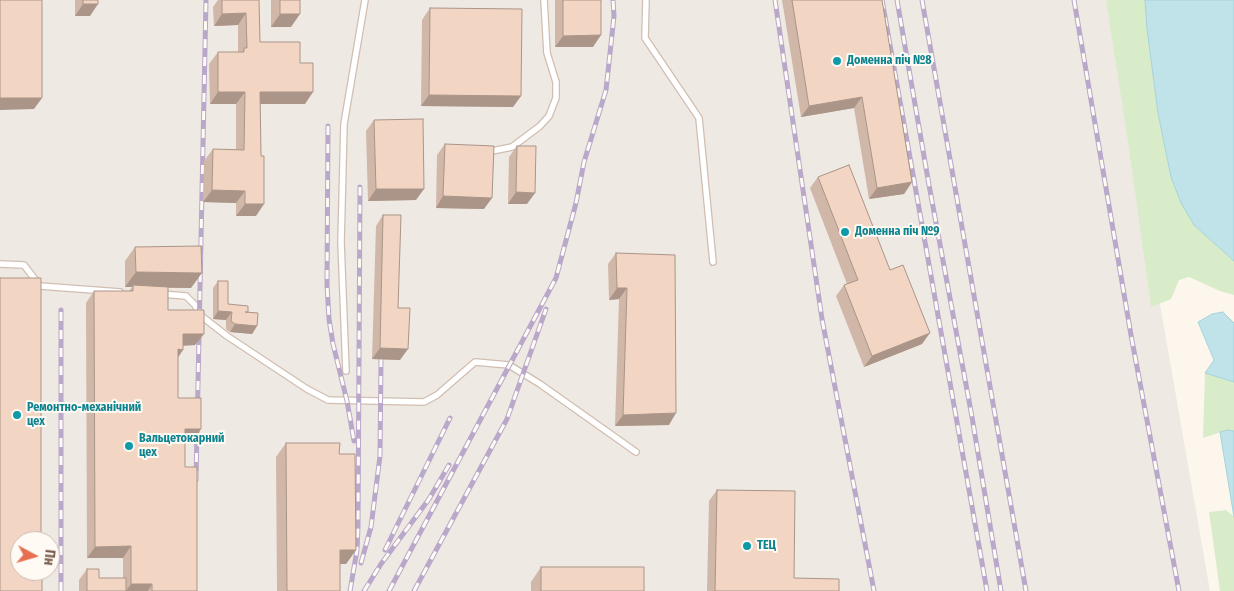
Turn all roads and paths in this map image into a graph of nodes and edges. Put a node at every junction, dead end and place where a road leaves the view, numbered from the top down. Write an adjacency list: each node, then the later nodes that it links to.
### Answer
1 (365, 0): 9 (lane)
2 (544, 0): 4 (lane)
3 (646, 0): 5 (lane)
4 (484, 150)
5 (713, 262)
6 (0, 264): 7 (lane)
7 (128, 292)
8 (157, 294): 10 (lane)
9 (346, 371)
10 (636, 452)

